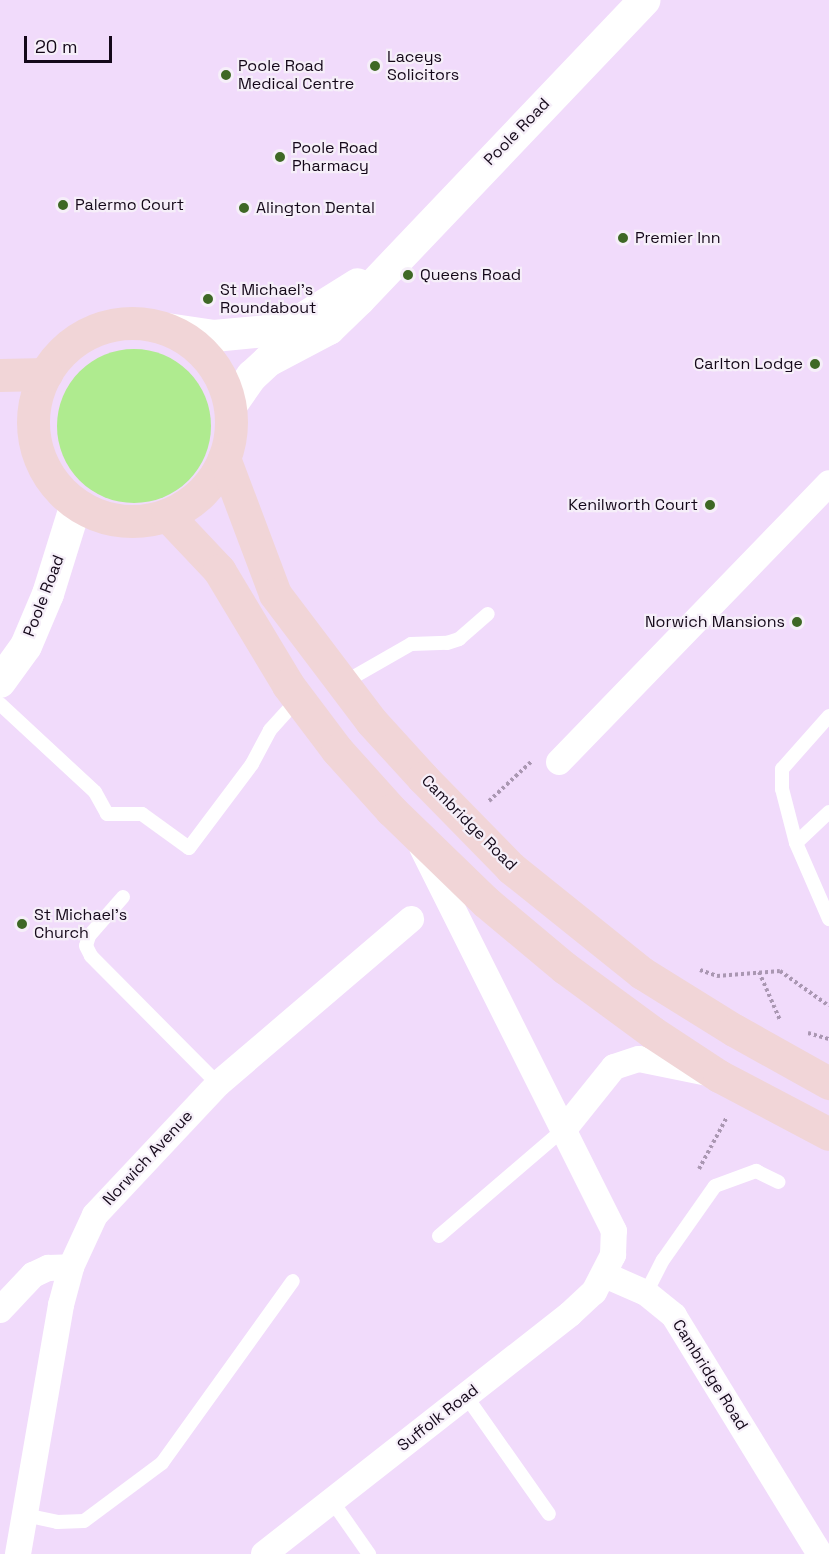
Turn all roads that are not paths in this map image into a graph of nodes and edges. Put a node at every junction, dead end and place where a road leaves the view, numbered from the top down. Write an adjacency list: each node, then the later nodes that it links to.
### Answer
1 (645, 0): 2 (street, Poole Road)
2 (389, 264): 3 (street, Poole Road); 6 (street, Poole Road)
3 (167, 329): 4 (main road); 6 (main road)
4 (46, 374): 5 (main road); 9 (main road)
5 (0, 375)
6 (230, 407): 7 (main road)
7 (224, 458): 10 (main road); 13 (main road, Cambridge Road)
8 (829, 483): 17 (street)
9 (76, 504): 10 (main road); 12 (street, Poole Road)
10 (167, 515): 14 (main road)
11 (488, 614): 13 (lane)
12 (0, 682)
13 (343, 683): 25 (main road, Cambridge Road)
14 (298, 699): 15 (lane); 19 (main road)
15 (0, 704)
16 (829, 716): 20 (lane)
17 (559, 762)
18 (829, 812): 20 (lane)
19 (414, 832): 24 (main road); 27 (street)
20 (796, 843): 23 (lane)
21 (123, 897): 26 (lane)
22 (411, 919): 26 (street, Norwich Avenue)
23 (829, 920)
24 (719, 1076): 27 (street); 28 (main road)
25 (829, 1083)
26 (218, 1084): 31 (street, Norwich Avenue)
27 (565, 1128): 30 (lane); 32 (street)
28 (829, 1134)
29 (778, 1182): 34 (lane)
30 (438, 1236)
31 (71, 1267): 35 (street); 39 (street, Norwich Avenue)
32 (604, 1275): 34 (street, Cambridge Road); 36 (street, Suffolk Road)
33 (293, 1281): 39 (lane)
34 (646, 1293): 43 (street, Cambridge Road)
35 (0, 1310)
36 (466, 1396): 37 (street, Suffolk Road); 38 (lane)
37 (332, 1501): 41 (street, Suffolk Road); 42 (lane)
38 (549, 1514)
39 (25, 1515): 40 (street, Norwich Avenue)
40 (18, 1554)
41 (264, 1554)
42 (369, 1554)
43 (820, 1554)

